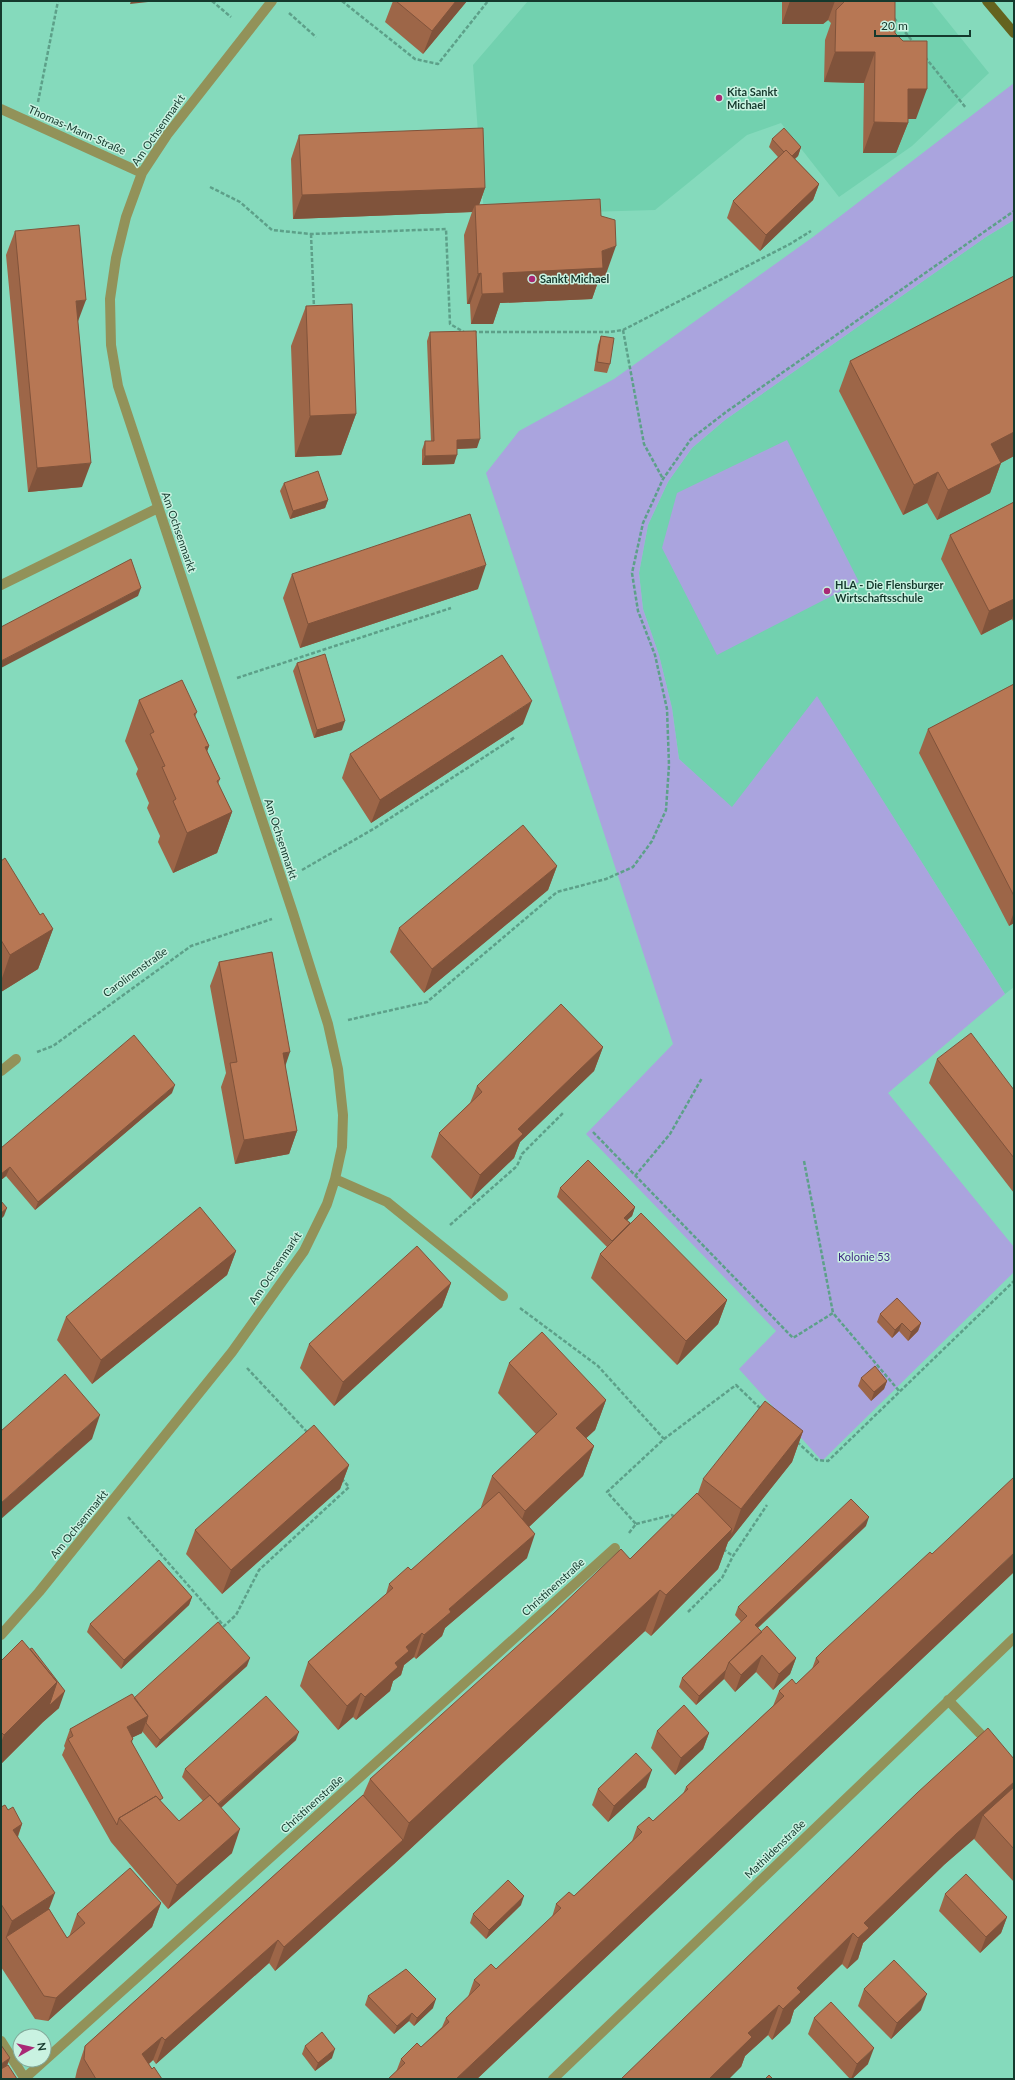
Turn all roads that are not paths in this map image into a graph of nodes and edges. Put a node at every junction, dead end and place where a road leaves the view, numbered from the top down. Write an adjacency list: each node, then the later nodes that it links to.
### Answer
1 (272, 1): 5 (street, Am Ochsenmarkt)
2 (987, 1): 3 (main road)
3 (1014, 33)
4 (1, 109): 5 (street, Thomas-Mann-Straße)
5 (142, 173): 6 (street, Am Ochsenmarkt)
6 (158, 508): 7 (street); 10 (street, Am Ochsenmarkt)
7 (1, 585)
8 (16, 1060): 9 (street)
9 (1, 1071)
10 (336, 1179): 11 (street); 13 (street, Am Ochsenmarkt)
11 (503, 1296)
12 (615, 1548): 18 (street, Christinenstraße)
13 (1, 1635)
14 (1014, 1638): 15 (street, Mathildenstraße)
15 (948, 1700): 16 (street); 19 (street, Mathildenstraße)
16 (998, 1752)
17 (1, 2041): 18 (street)
18 (25, 2078)
19 (553, 2079)

